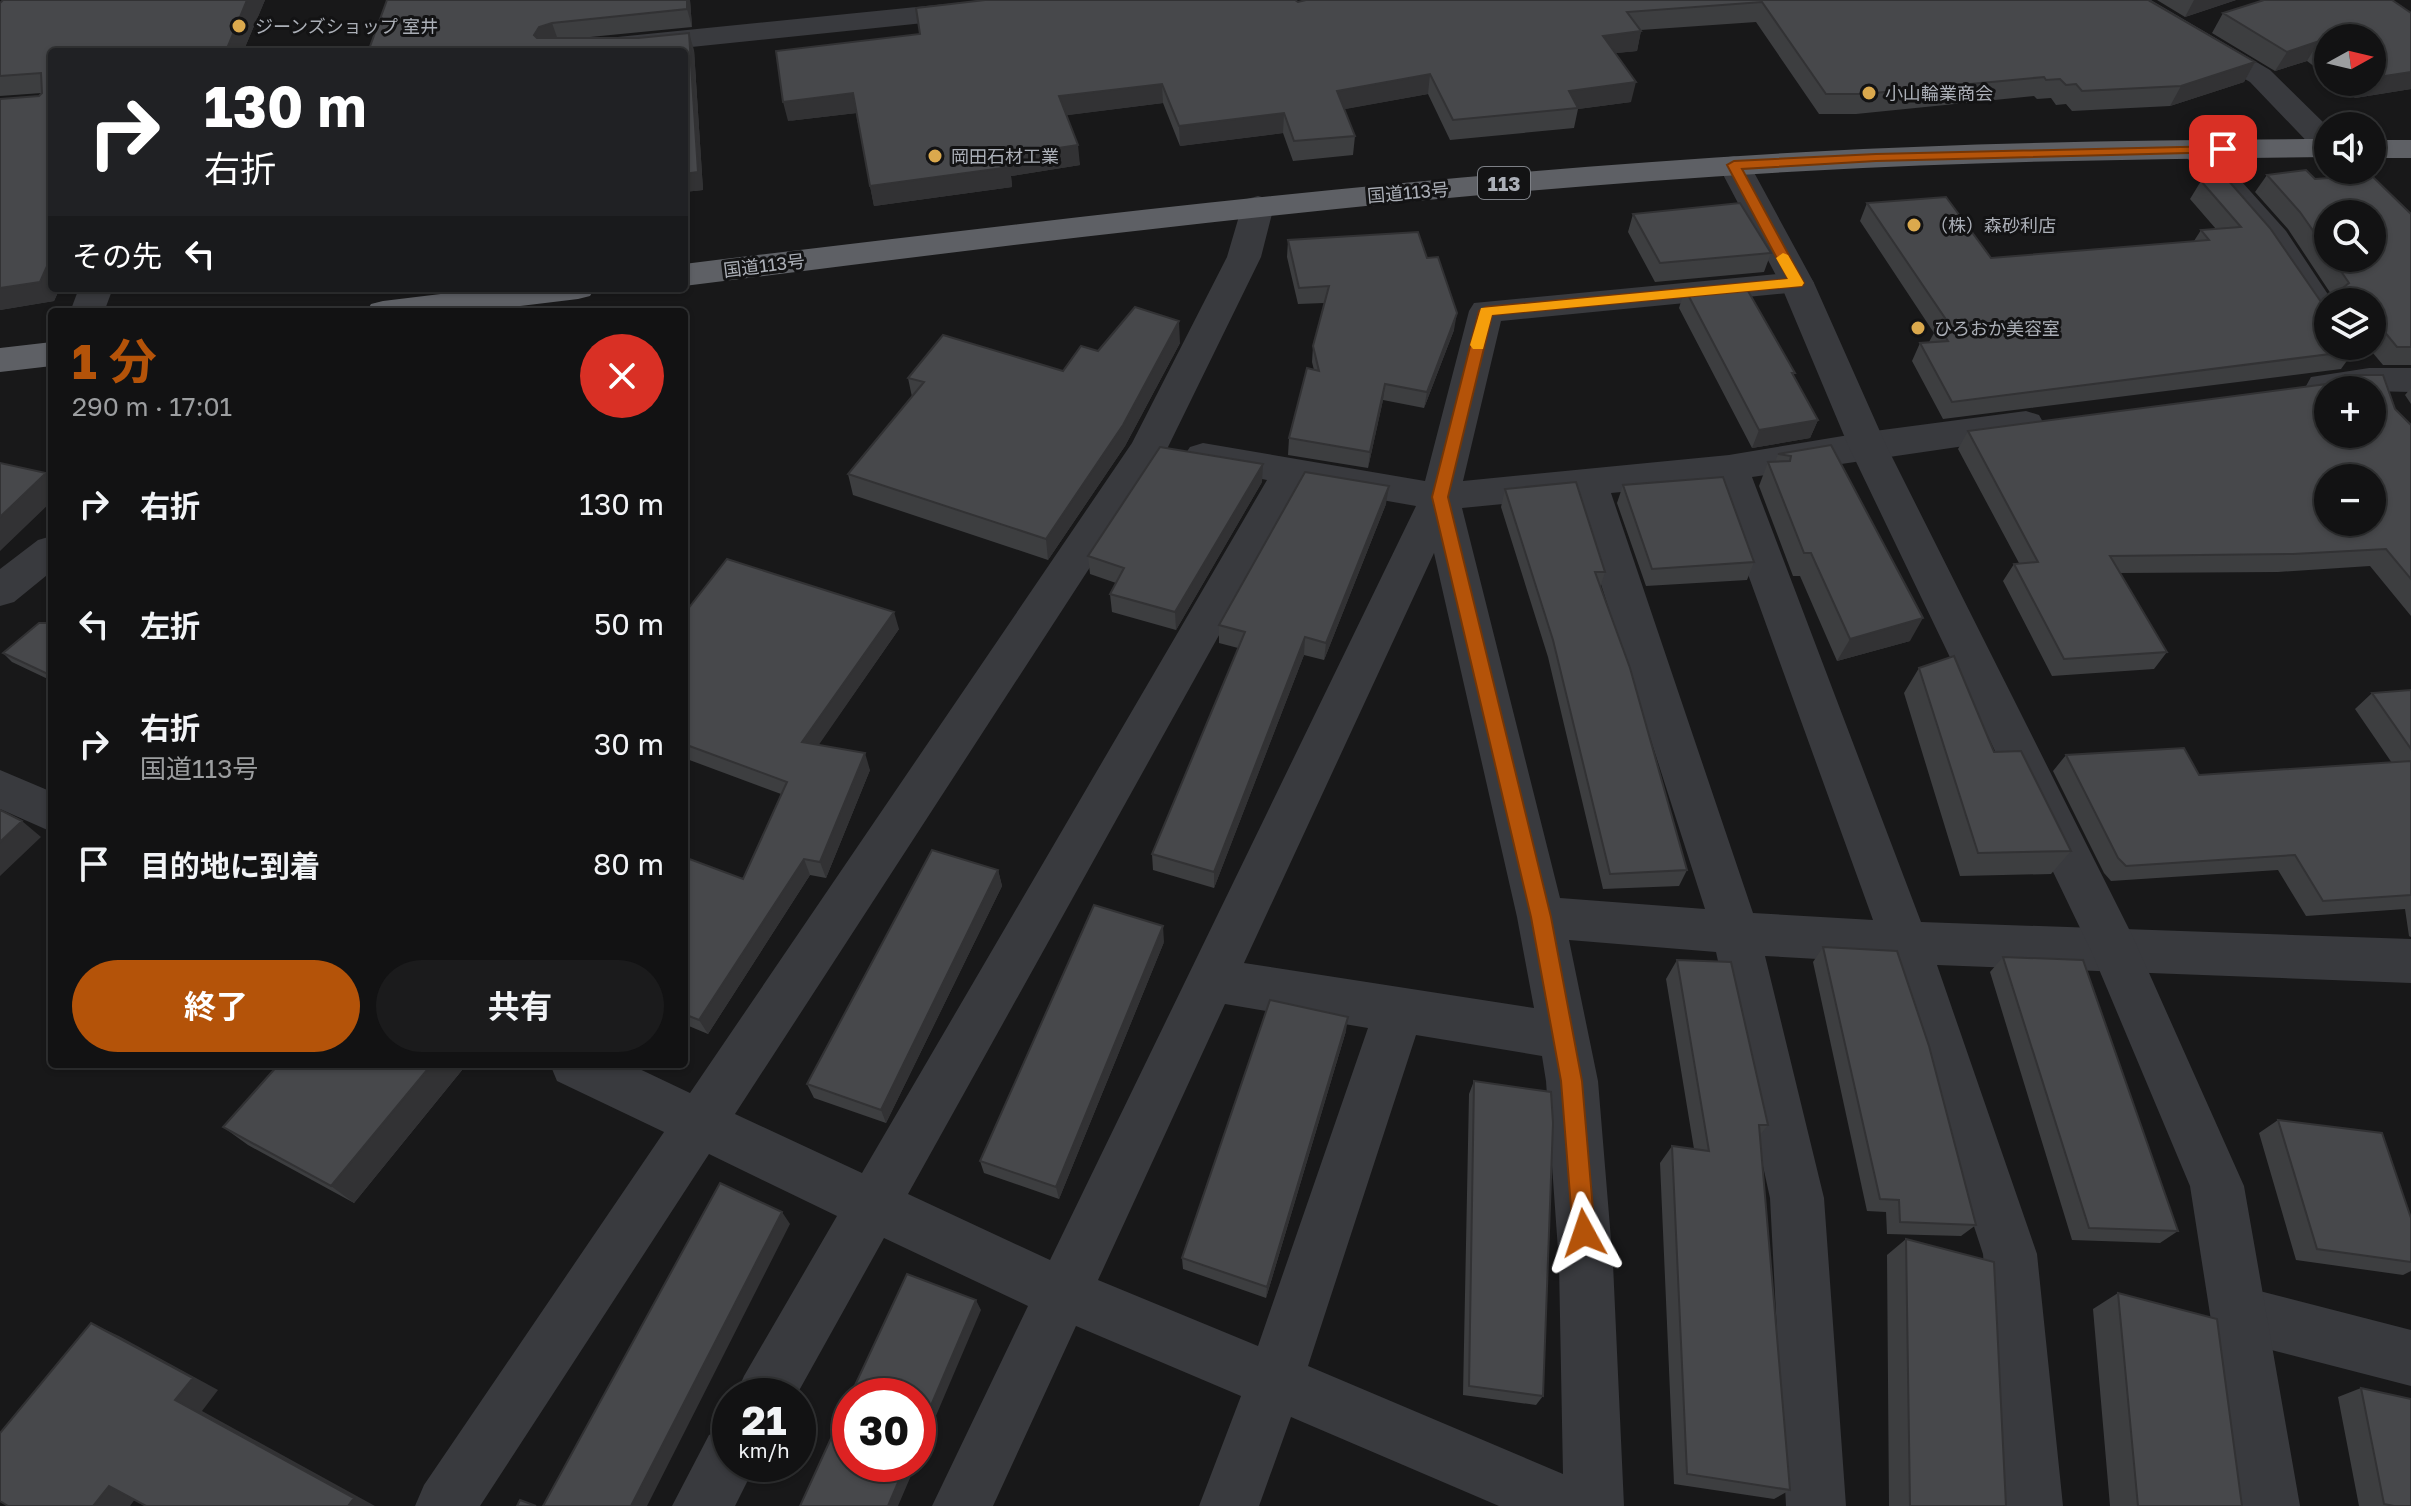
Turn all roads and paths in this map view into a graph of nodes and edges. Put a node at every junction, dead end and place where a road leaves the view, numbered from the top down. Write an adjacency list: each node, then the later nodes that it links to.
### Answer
1 (1069, 0): 5 (street)
2 (2131, 0): 4 (street)
3 (2221, 17): 4 (street)
4 (2182, 30): 6 (street)
5 (597, 48)
6 (2314, 132)
7 (2314, 147): 10 (highway, 国道113号 / 113)
8 (2386, 149): 9 (highway)
9 (2411, 149)
10 (2196, 150): 11 (highway, 国道113号 / 113); 16 (street)
11 (1734, 165): 12 (highway, 国道113号 / 113); 14 (street)
12 (1258, 206): 13 (highway, 国道113号 / 113); 28 (street)
13 (688, 275)
14 (1797, 283): 27 (street); 32 (street)
15 (546, 292): 17 (highway)
16 (2314, 299)
17 (416, 308)
18 (48, 354): 19 (highway)
19 (0, 360)
20 (2386, 380): 21 (street)
21 (2411, 380)
22 (2314, 387): 23 (street)
23 (2290, 390)
24 (2386, 402): 25 (street)
25 (2394, 413)
26 (2055, 421): 27 (street)
27 (1867, 445): 29 (street); 40 (street)
28 (1149, 447): 30 (street); 46 (street)
29 (1729, 468): 31 (street); 39 (street)
30 (1291, 472): 32 (street); 47 (street)
31 (1588, 483): 32 (street); 38 (street)
32 (1440, 497): 37 (street); 42 (street)
33 (48, 553): 34 (street)
34 (0, 591)
35 (0, 788): 36 (street)
36 (48, 811)
37 (1541, 917): 38 (street); 44 (street)
38 (1736, 933): 39 (street); 61 (street)
39 (1905, 942): 40 (street); 62 (street)
40 (2116, 952): 41 (street); 49 (street)
41 (2411, 961)
42 (1211, 980): 43 (street); 48 (street)
43 (1399, 1010): 44 (street); 52 (street)
44 (1563, 1036): 60 (street)
45 (583, 1068): 46 (street)
46 (697, 1123): 47 (street); 55 (street)
47 (871, 1205): 48 (street); 51 (street)
48 (1063, 1293): 52 (street); 57 (street)
49 (2240, 1314): 50 (street); 63 (street)
50 (2411, 1358)
51 (774, 1378)
52 (1275, 1381): 54 (street); 58 (street)
53 (715, 1482): 56 (street)
54 (1489, 1489): 59 (street)
55 (445, 1506)
56 (702, 1506)
57 (962, 1506)
58 (1229, 1506)
59 (1565, 1506)
60 (1594, 1506)
61 (1816, 1506)
62 (2033, 1506)
63 (2270, 1506)

